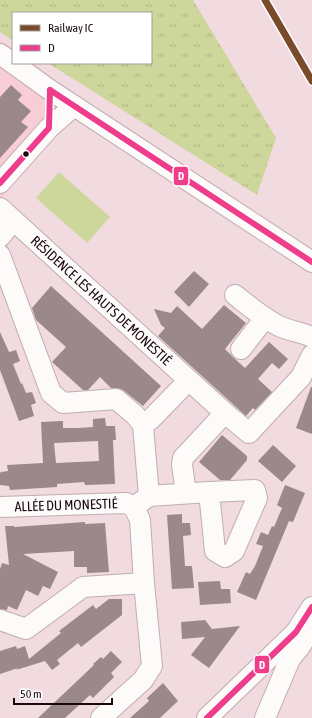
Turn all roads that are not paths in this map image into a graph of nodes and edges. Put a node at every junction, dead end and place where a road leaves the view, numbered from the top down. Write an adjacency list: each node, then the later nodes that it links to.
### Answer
1 (0, 54): 2 (street)
2 (12, 63)
3 (14, 64): 4 (street)
4 (50, 90): 5 (street); 6 (street)
5 (74, 106): 6 (street); 11 (street)
6 (49, 128): 7 (street)
7 (0, 183)
8 (7, 214): 9 (street, RÉSIDENCE LES HAUTS DE MONESTIÉ); 17 (street, RÉSIDENCE LES HAUTS DE MONESTIÉ)
9 (0, 237)
10 (0, 255): 19 (street)
11 (312, 262)
12 (235, 295): 13 (street)
13 (265, 318): 14 (street); 15 (street)
14 (312, 337)
15 (241, 349)
16 (312, 355): 18 (street, RÉSIDENCE LES HAUTS DE MONESTIÉ)
17 (190, 380): 18 (street, RÉSIDENCE LES HAUTS DE MONESTIÉ); 19 (street)
18 (225, 413): 21 (street)
19 (143, 425): 22 (street)
20 (208, 492): 21 (street)
21 (186, 493): 22 (street)
22 (141, 502): 23 (street, ALLÉE DU MONESTIÉ); 24 (street, ALLÉE DU MONESTIÉ)
23 (0, 508)
24 (144, 583): 26 (street); 28 (street, ALLÉE DU MONESTIÉ)
25 (312, 607): 27 (street)
26 (0, 620)
27 (298, 649): 29 (street); 30 (street)
28 (101, 718)
29 (207, 718)
30 (266, 718)

